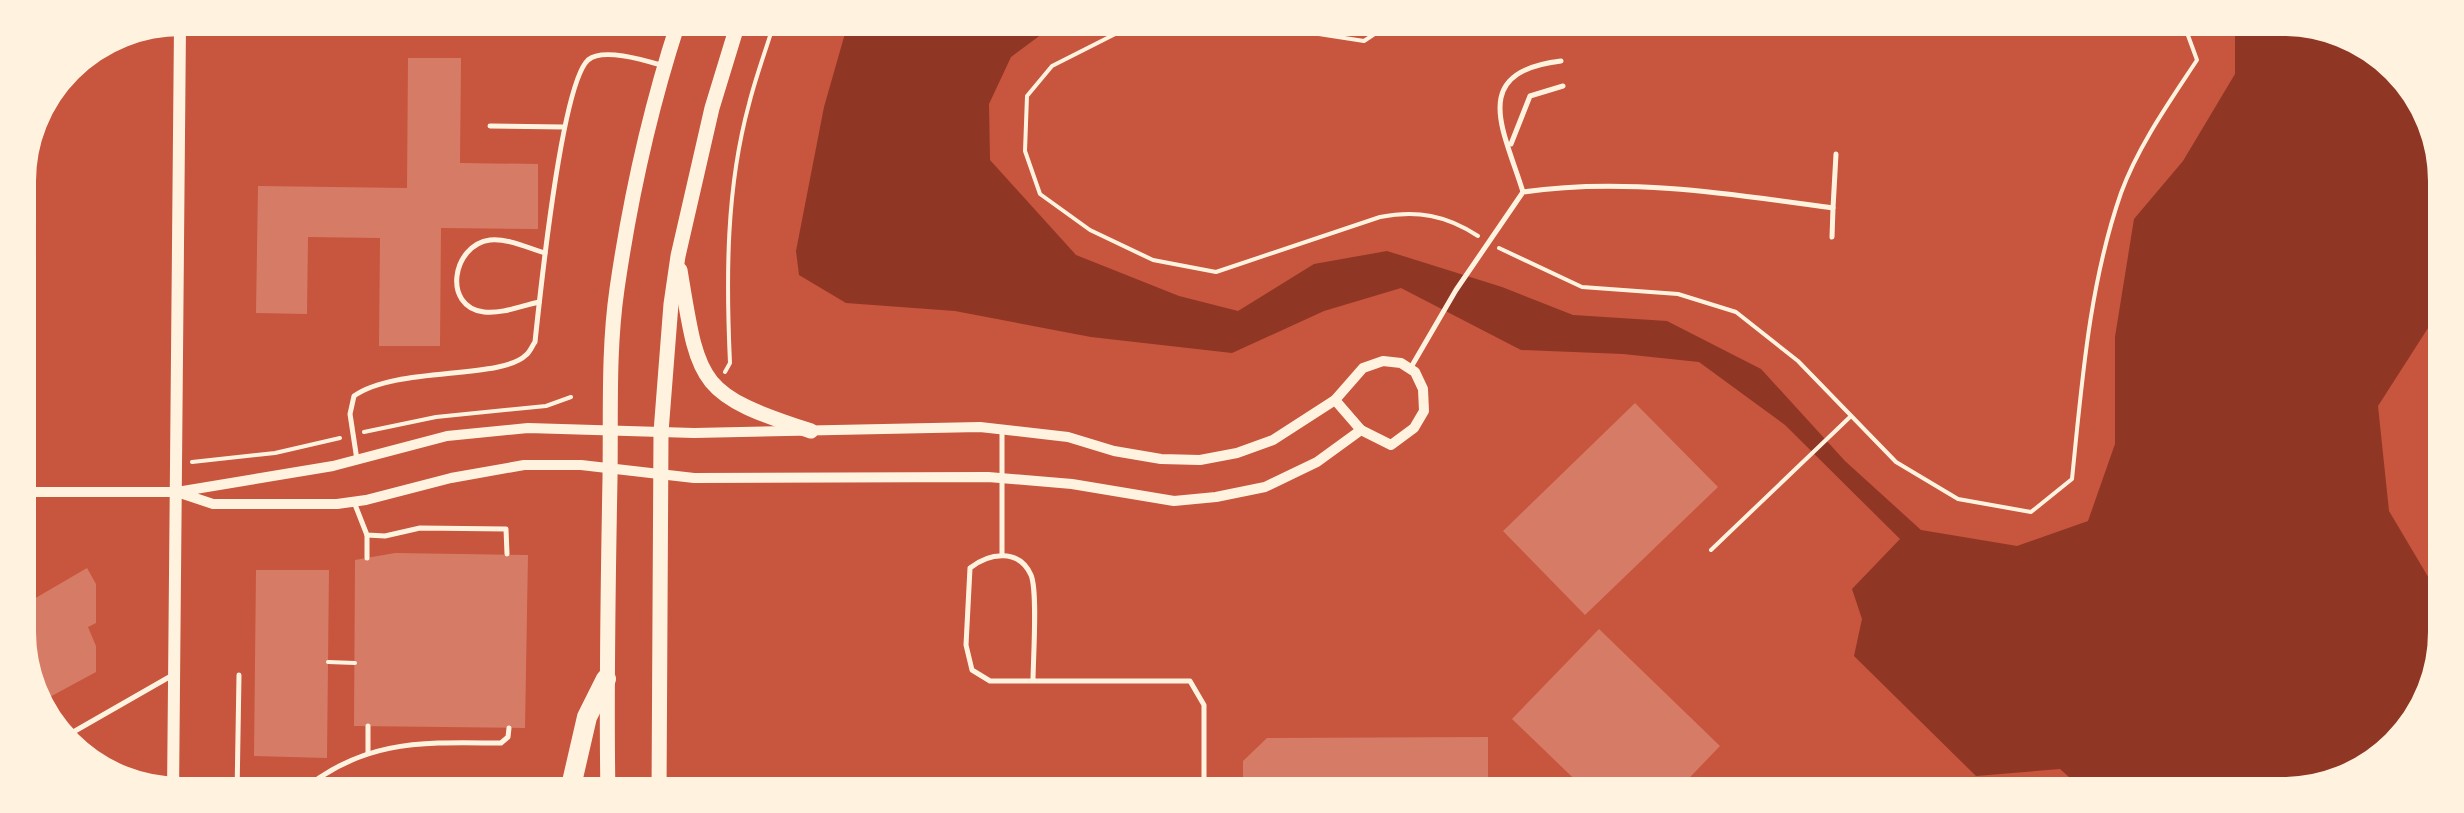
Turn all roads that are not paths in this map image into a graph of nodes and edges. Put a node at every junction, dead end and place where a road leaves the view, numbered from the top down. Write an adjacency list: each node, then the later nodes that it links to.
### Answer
1 (180, 30): 29 (street)
2 (676, 30): 5 (main road)
3 (736, 30): 15 (main road)
4 (1561, 61): 9 (lane)
5 (664, 66): 8 (lane); 21 (main road)
6 (1563, 86): 9 (lane)
7 (490, 126): 8 (lane)
8 (564, 127): 14 (lane)
9 (1510, 147): 11 (lane)
10 (1836, 154): 12 (lane)
11 (1523, 192): 12 (lane); 17 (lane)
12 (1833, 208): 13 (lane)
13 (1832, 238)
14 (545, 253): 16 (lane); 16 (lane)
15 (678, 256): 22 (main road); 23 (main road)
16 (539, 302): 24 (lane)
17 (1410, 368): 18 (street); 20 (street)
18 (1335, 400): 19 (street); 20 (street)
19 (1002, 429): 22 (street); 27 (lane)
20 (1362, 430): 27 (street)
21 (610, 431): 23 (street); 24 (street); 25 (main road)
22 (811, 431): 23 (street)
23 (661, 432): 26 (main road)
24 (358, 460): 29 (street)
25 (610, 467): 26 (street); 30 (street); 37 (main road)
26 (661, 474): 27 (street); 48 (main road)
27 (1002, 478): 33 (lane)
28 (30, 492): 29 (street)
29 (177, 492): 30 (street); 35 (street)
30 (354, 502): 31 (lane)
31 (367, 535): 32 (lane); 34 (lane)
32 (507, 554)
33 (1002, 555): 38 (lane); 38 (lane)
34 (367, 558)
35 (173, 674): 41 (lane); 43 (street)
36 (239, 674): 44 (lane)
37 (606, 679): 46 (highway); 47 (main road)
38 (1033, 681): 49 (lane)
39 (368, 726): 42 (lane)
40 (509, 728): 42 (lane)
41 (70, 734)
42 (368, 754): 45 (lane)
43 (173, 783)
44 (238, 783)
45 (315, 783)
46 (571, 783)
47 (608, 783)
48 (659, 783)
49 (1204, 783)

